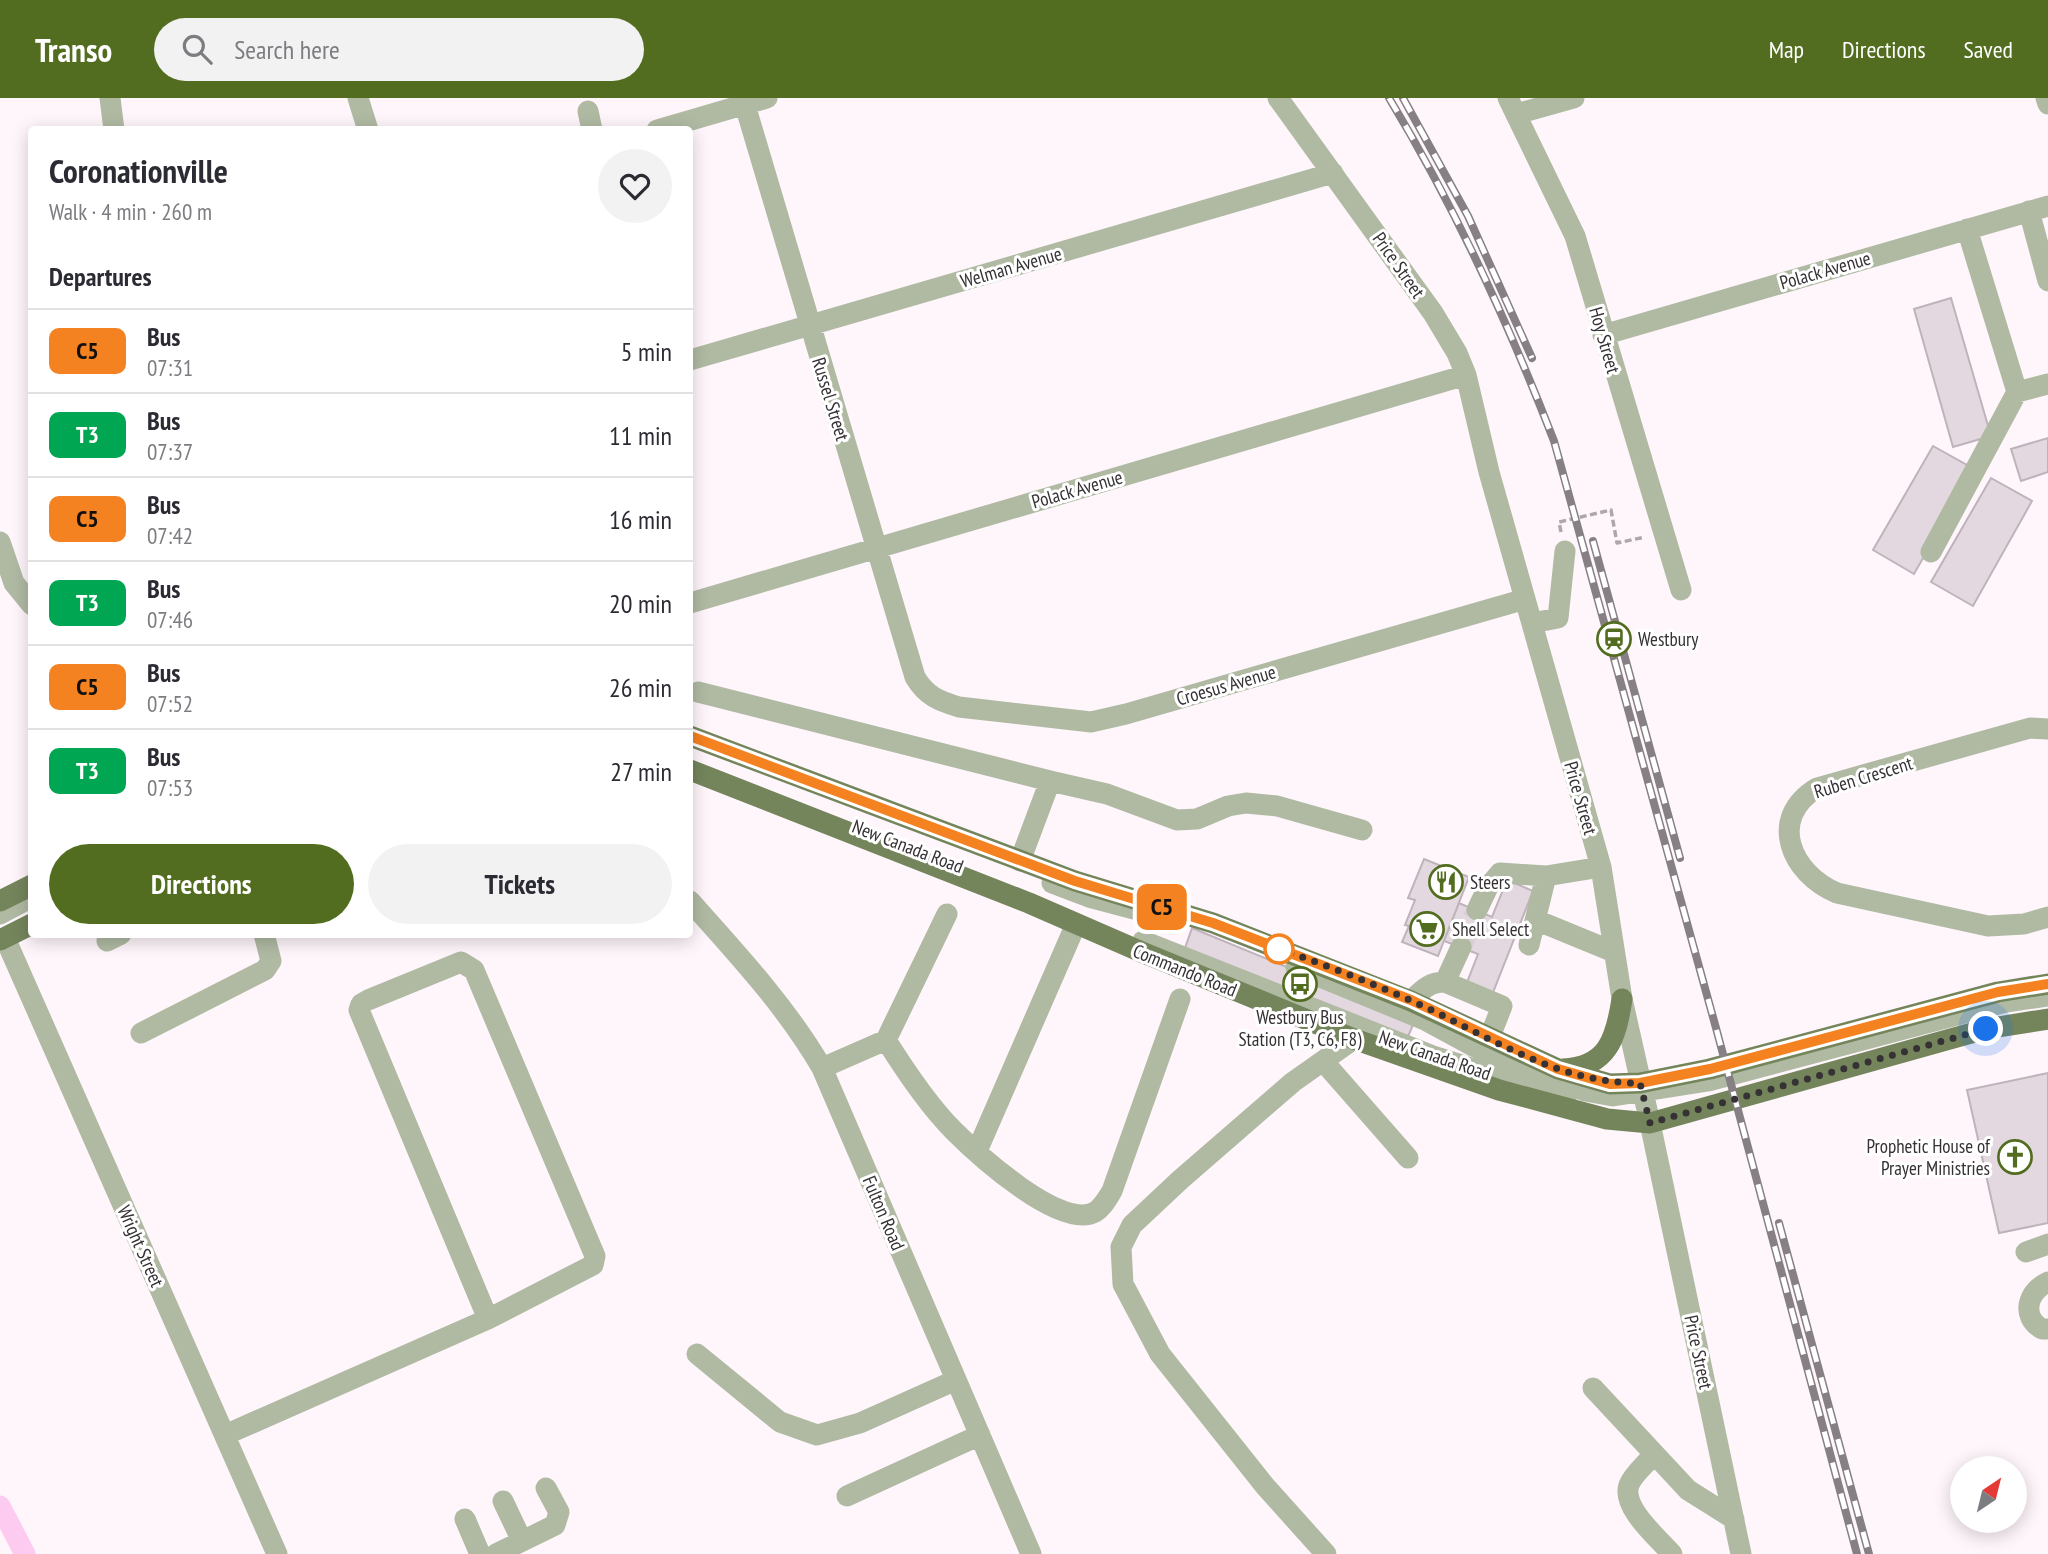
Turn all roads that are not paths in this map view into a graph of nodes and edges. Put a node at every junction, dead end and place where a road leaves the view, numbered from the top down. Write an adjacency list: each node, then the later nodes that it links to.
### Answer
1 (110, 98): 10 (street)
2 (358, 98): 11 (street)
3 (767, 98): 7 (street)
4 (1278, 98): 13 (street, Price Street)
5 (1574, 98): 9 (street)
6 (2046, 98): 8 (street)
7 (745, 104): 12 (street); 17 (street, Russel Street)
8 (2048, 104)
9 (1512, 106): 18 (street, Hoy Street)
10 (114, 126)
11 (367, 126)
12 (671, 126)
13 (1333, 173): 17 (street, Welman Avenue); 20 (street, Price Street)
14 (2039, 209): 15 (street, Polack Avenue); 16 (street)
15 (1967, 229): 18 (street, Polack Avenue); 22 (street)
16 (2048, 281)
17 (809, 326): 19 (street, Welman Avenue); 24 (street, Russel Street)
18 (1603, 335): 27 (street, Hoy Street)
19 (693, 359)
20 (1466, 375): 24 (street, Polack Avenue); 28 (street, Price Street)
21 (2048, 384): 22 (street)
22 (2017, 392): 26 (street)
23 (0, 542): 29 (street)
24 (876, 548): 30 (street, Polack Avenue); 33 (street, Russel Street)
25 (1565, 551): 31 (street)
26 (1931, 552)
27 (1681, 590)
28 (1525, 599): 31 (street, Price Street); 33 (street, Croesus Avenue)
29 (28, 600)
30 (693, 602)
31 (1532, 623): 42 (street, Price Street)
32 (698, 692): 39 (street)
33 (923, 692)
34 (2048, 729): 52 (street, Ruben Crescent)
35 (693, 737): 41 (main road)
36 (693, 747): 77 (street, New Canada Road)
37 (693, 761): 77 (street, New Canada Road)
38 (693, 771): 54 (main road, Commando Road)
39 (1050, 781): 40 (street); 41 (street)
40 (1362, 830)
41 (1020, 861): 66 (main road)
42 (1601, 867): 43 (street); 60 (street, Price Street)
43 (1546, 876): 48 (street); 53 (street)
44 (28, 887): 46 (main road)
45 (28, 899): 49 (street)
46 (0, 901)
47 (693, 904): 73 (street, Fulton Road)
48 (1477, 911)
49 (0, 914)
50 (947, 914): 71 (street)
51 (28, 916): 56 (street)
52 (2048, 917)
53 (1536, 920): 58 (street); 60 (street)
54 (1076, 924): 69 (main road, Commando Road); 78 (street)
55 (28, 926): 56 (main road)
56 (2, 936): 88 (street, Wright Street)
57 (265, 938): 68 (street)
58 (1529, 945)
59 (1461, 947): 61 (street)
60 (1614, 952): 65 (street, Price Street)
61 (1445, 982): 66 (street); 70 (street)
62 (2048, 984): 75 (main road)
63 (2048, 996): 75 (street)
64 (1180, 999): 78 (street)
65 (1622, 999): 74 (main road); 77 (street, Price Street)
66 (1411, 1000): 70 (main road)
67 (2047, 1017): 75 (main road)
68 (141, 1033)
69 (1354, 1039): 72 (street); 77 (main road, Commando Road)
70 (1489, 1039): 74 (main road)
71 (886, 1040): 73 (street); 78 (street)
72 (1323, 1061): 79 (street); 101 (street)
73 (822, 1068): 86 (street, Fulton Road)
74 (1558, 1069): 77 (main road)
75 (1780, 1069): 76 (main road); 76 (main road)
76 (1713, 1087): 77 (main road); 77 (main road)
77 (1645, 1101): 95 (street, Price Street)
78 (977, 1151)
79 (1408, 1158)
80 (2048, 1244): 81 (street)
81 (2026, 1252)
82 (2048, 1282): 84 (street)
83 (488, 1319): 83 (street); 88 (street)
84 (2048, 1329)
85 (697, 1354): 86 (street)
86 (956, 1380): 89 (street, Fulton Road)
87 (1593, 1388): 90 (street)
88 (225, 1435): 97 (street, Wright Street)
89 (980, 1436): 92 (street); 100 (street, Fulton Road)
90 (1654, 1454): 95 (street); 102 (street)
91 (546, 1488): 96 (street)
92 (847, 1496)
93 (503, 1501): 96 (street)
94 (465, 1519): 98 (street)
95 (1734, 1519): 103 (street, Price Street)
96 (522, 1541): 99 (street)
97 (277, 1554)
98 (480, 1554)
99 (496, 1554)
100 (1031, 1554)
101 (1326, 1554)
102 (1672, 1554)
103 (1741, 1554)

